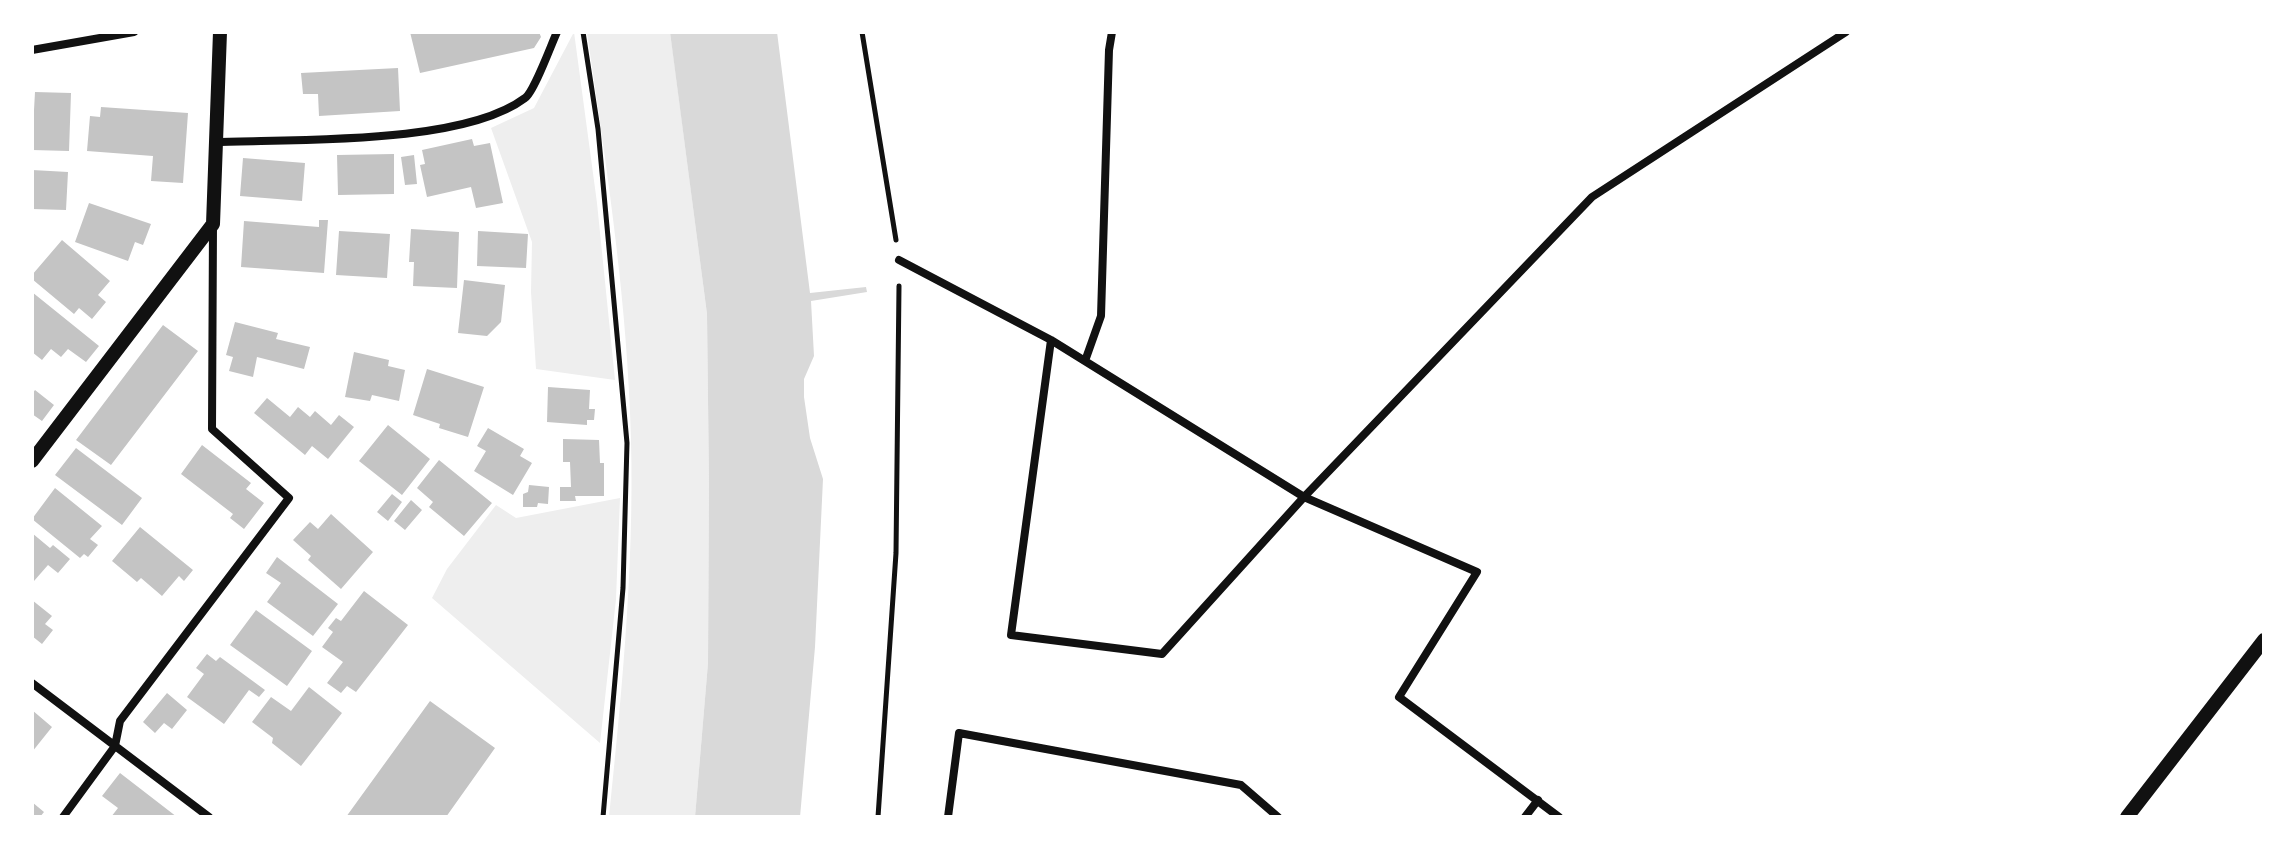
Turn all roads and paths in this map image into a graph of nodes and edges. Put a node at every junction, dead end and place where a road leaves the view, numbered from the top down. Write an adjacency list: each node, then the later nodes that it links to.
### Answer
1 (134, 32): 8 (street)
2 (220, 32): 9 (street)
3 (557, 32): 9 (street)
4 (583, 32): 22 (path)
5 (862, 32): 11 (path)
6 (1112, 32): 13 (street)
7 (1846, 32): 15 (street)
8 (32, 50)
9 (217, 142): 10 (street)
10 (213, 224): 14 (street); 18 (street)
11 (899, 260): 12 (street); 23 (path)
12 (1051, 340): 13 (street); 15 (street)
13 (1085, 361): 15 (street)
14 (32, 461)
15 (1304, 497): 19 (street)
16 (2264, 640): 28 (street)
17 (32, 683): 18 (street)
18 (115, 746): 20 (street); 21 (street)
19 (1538, 800): 26 (street); 27 (street)
20 (63, 817)
21 (209, 817)
22 (603, 817)
23 (878, 817)
24 (948, 817): 25 (street)
25 (1278, 817)
26 (1525, 817)
27 (1559, 817)
28 (2127, 817)

